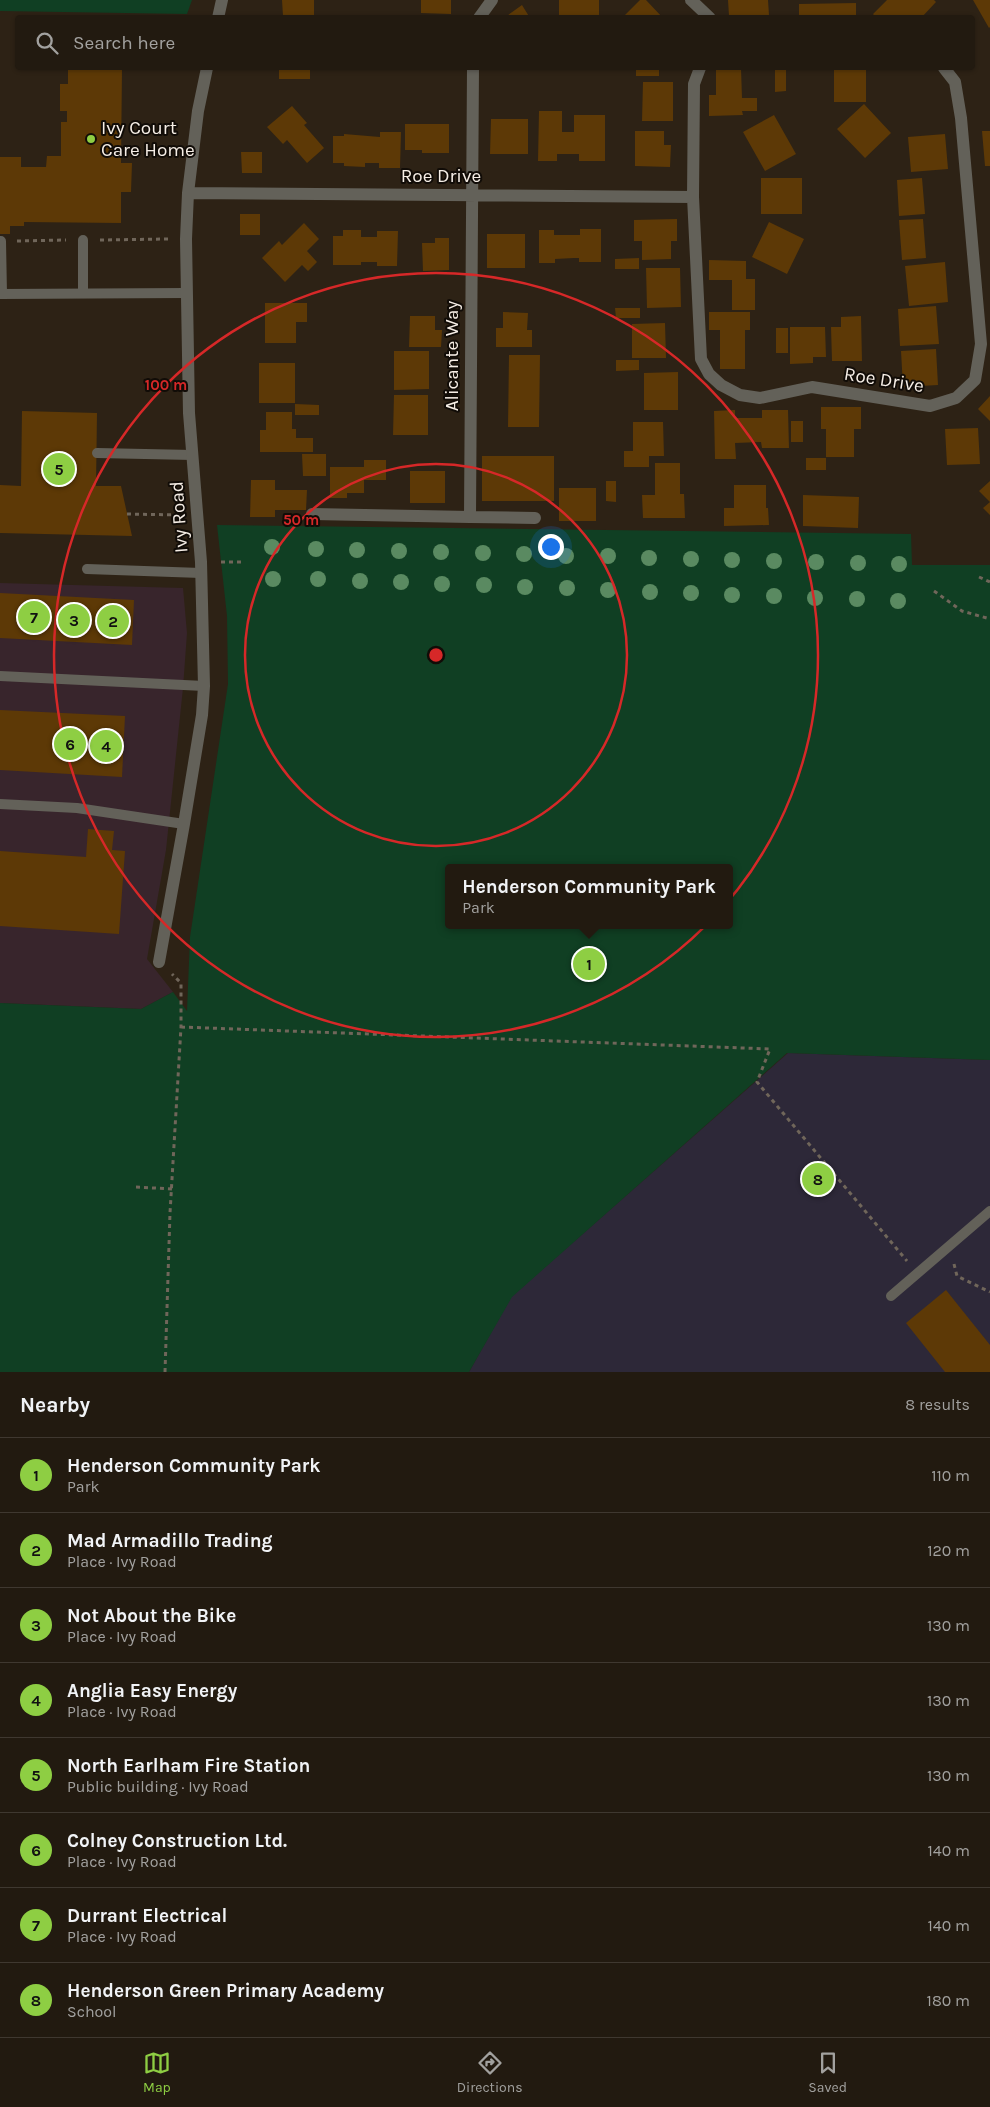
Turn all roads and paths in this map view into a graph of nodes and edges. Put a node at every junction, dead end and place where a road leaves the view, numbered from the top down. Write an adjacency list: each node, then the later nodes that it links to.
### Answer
1 (222, 0): 4 (street)
2 (492, 0): 5 (street)
3 (691, 0): 6 (street)
4 (219, 15)
5 (480, 15)
6 (707, 15)
7 (207, 70): 11 (street, Ivy Road)
8 (473, 70): 12 (street, Alicante Way)
9 (699, 70): 13 (street, Roe Drive)
10 (946, 70): 13 (street, Roe Drive)
11 (188, 193): 12 (street, Roe Drive); 16 (street, Ivy Road)
12 (472, 195): 13 (street, Roe Drive); 24 (street, Alicante Way)
13 (693, 197)
14 (84, 240): 18 (lane)
15 (1, 241): 17 (lane)
16 (186, 293): 18 (lane); 20 (street, Ivy Road)
17 (1, 294): 18 (lane)
18 (83, 294)
19 (97, 453): 20 (lane)
20 (193, 455): 23 (street, Ivy Road)
21 (127, 514): 23 (path)
22 (312, 514): 24 (street)
23 (197, 515): 27 (street, Ivy Road)
24 (470, 517): 25 (street)
25 (535, 518)
26 (87, 569): 27 (lane)
27 (201, 573): 33 (street, Ivy Road)
28 (979, 577): 29 (path)
29 (990, 582)
30 (934, 591): 31 (path)
31 (990, 619)
32 (0, 676): 33 (lane)
33 (204, 686): 35 (street, Ivy Road)
34 (0, 804): 35 (lane)
35 (184, 824): 36 (street, Ivy Road)
36 (159, 962): 37 (path)
37 (181, 1027): 39 (path); 42 (path)
38 (136, 1187): 39 (path)
39 (172, 1189): 45 (path)
40 (990, 1211): 41 (lane)
41 (949, 1245): 43 (path); 44 (lane)
42 (910, 1264)
43 (990, 1292)
44 (892, 1296)
45 (165, 1372)

